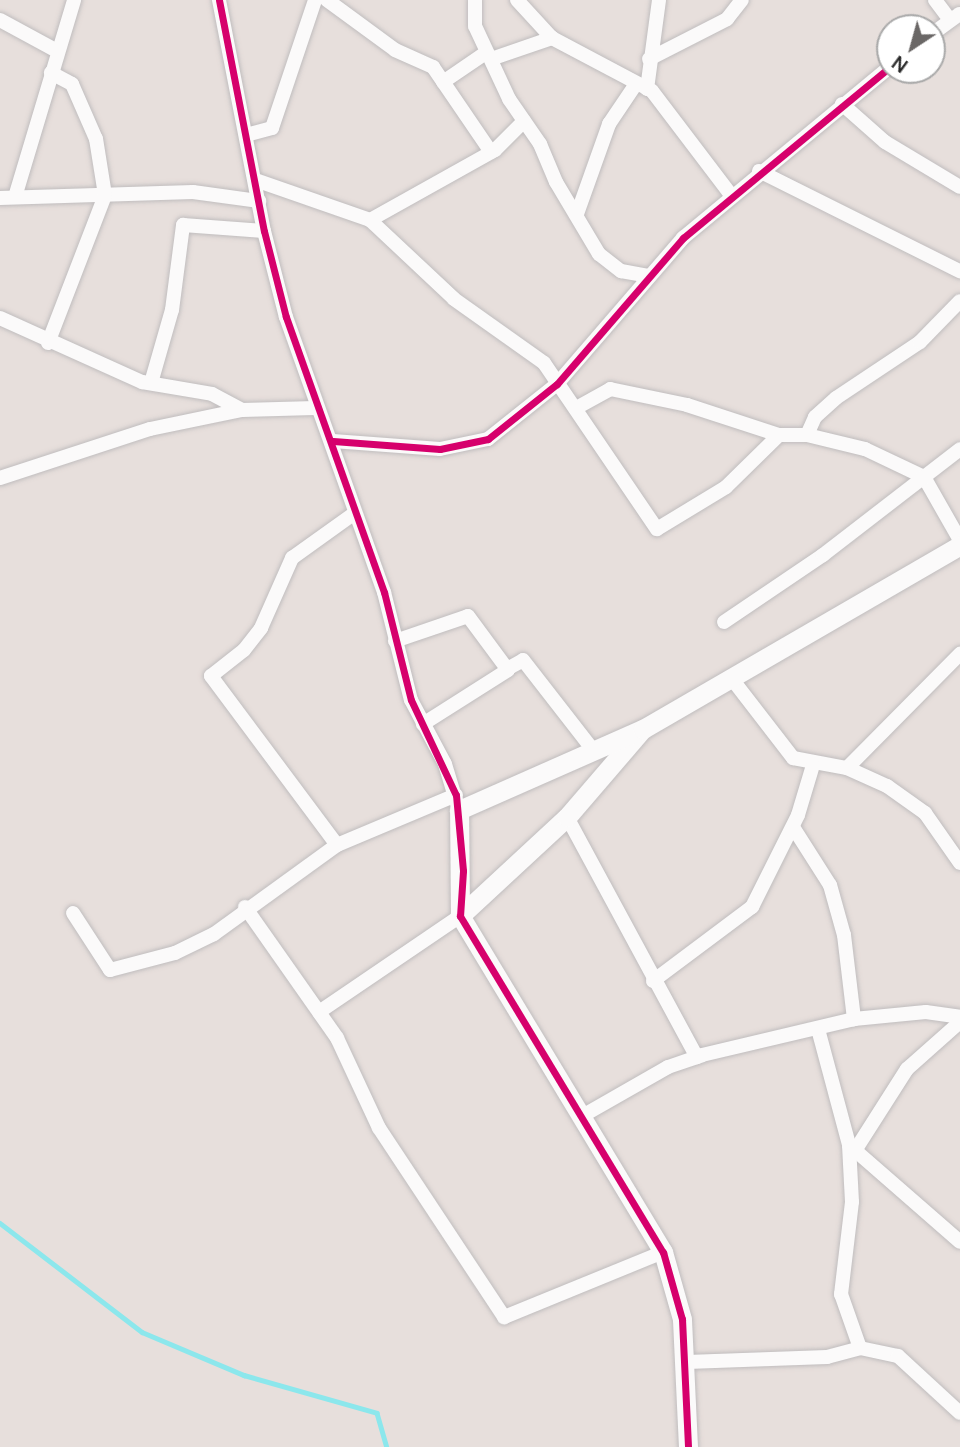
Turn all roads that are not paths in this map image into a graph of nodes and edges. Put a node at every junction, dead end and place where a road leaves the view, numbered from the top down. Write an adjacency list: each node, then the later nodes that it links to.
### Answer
1 (74, 0): 13 (street)
2 (219, 0): 22 (street)
3 (315, 0): 22 (street)
4 (327, 0): 18 (street)
5 (475, 0): 14 (street)
6 (517, 0): 12 (street)
7 (659, 0): 15 (street)
8 (742, 0): 15 (street)
9 (934, 0): 10 (street)
10 (955, 17)
11 (0, 20): 13 (street)
12 (552, 38): 14 (street); 19 (street)
13 (57, 51): 16 (street)
14 (489, 56): 18 (street); 21 (street)
15 (649, 60): 19 (street)
16 (51, 73): 27 (street); 29 (street)
17 (876, 78): 20 (street)
18 (443, 82): 23 (street)
19 (641, 86): 28 (street); 32 (street)
20 (842, 104): 24 (street); 26 (street)
21 (524, 121): 23 (street); 32 (street)
22 (246, 135): 25 (street)
23 (491, 152): 33 (street)
24 (759, 171): 28 (street); 35 (street)
25 (258, 181): 31 (street); 33 (street)
26 (960, 187)
27 (105, 195): 29 (street); 31 (street); 39 (street)
28 (731, 195): 36 (street)
29 (15, 197): 30 (street)
30 (0, 198)
31 (259, 201): 34 (street)
32 (577, 214): 36 (street)
33 (370, 220): 41 (street)
34 (264, 231): 40 (street); 43 (street)
35 (960, 271)
36 (650, 276): 41 (street)
37 (960, 302): 46 (street)
38 (0, 318): 39 (street)
39 (48, 343): 40 (street)
40 (151, 383): 44 (street)
41 (557, 384): 42 (street); 47 (street)
42 (578, 407): 45 (street); 45 (street)
43 (315, 408): 44 (street); 47 (street)
44 (242, 410): 50 (street)
45 (779, 435): 46 (street)
46 (807, 435): 49 (street)
47 (333, 441): 51 (street)
48 (960, 449): 49 (street)
49 (924, 477): 52 (street); 53 (street)
50 (0, 478)
51 (352, 515): 54 (street); 66 (street)
52 (958, 550): 57 (street)
53 (724, 622)
54 (395, 641): 56 (street); 58 (street)
55 (960, 654): 62 (street)
56 (507, 669): 58 (street); 60 (street)
57 (732, 679): 59 (street); 61 (street)
58 (423, 724): 63 (street)
59 (643, 729): 60 (street); 64 (street)
60 (593, 750): 63 (street)
61 (813, 765): 62 (street); 65 (street)
62 (847, 768): 67 (street)
63 (457, 803): 66 (street); 70 (street)
64 (567, 817): 70 (street); 71 (street)
65 (793, 827): 71 (street); 75 (street)
66 (337, 845): 68 (street)
67 (960, 863)
68 (245, 907): 69 (street); 73 (street)
69 (73, 913)
70 (460, 916): 73 (street); 78 (street)
71 (653, 981): 77 (street)
72 (960, 1005): 74 (street)
73 (319, 1012): 81 (street)
74 (955, 1017): 75 (street); 79 (street)
75 (854, 1019): 76 (street)
76 (818, 1029): 77 (street); 79 (street)
77 (697, 1057): 78 (street)
78 (584, 1115): 81 (street)
79 (852, 1147): 80 (street); 82 (street)
80 (960, 1242)
81 (663, 1252): 83 (street)
82 (860, 1348): 83 (street); 84 (street)
83 (687, 1362): 85 (street)
84 (960, 1413)
85 (688, 1447)

